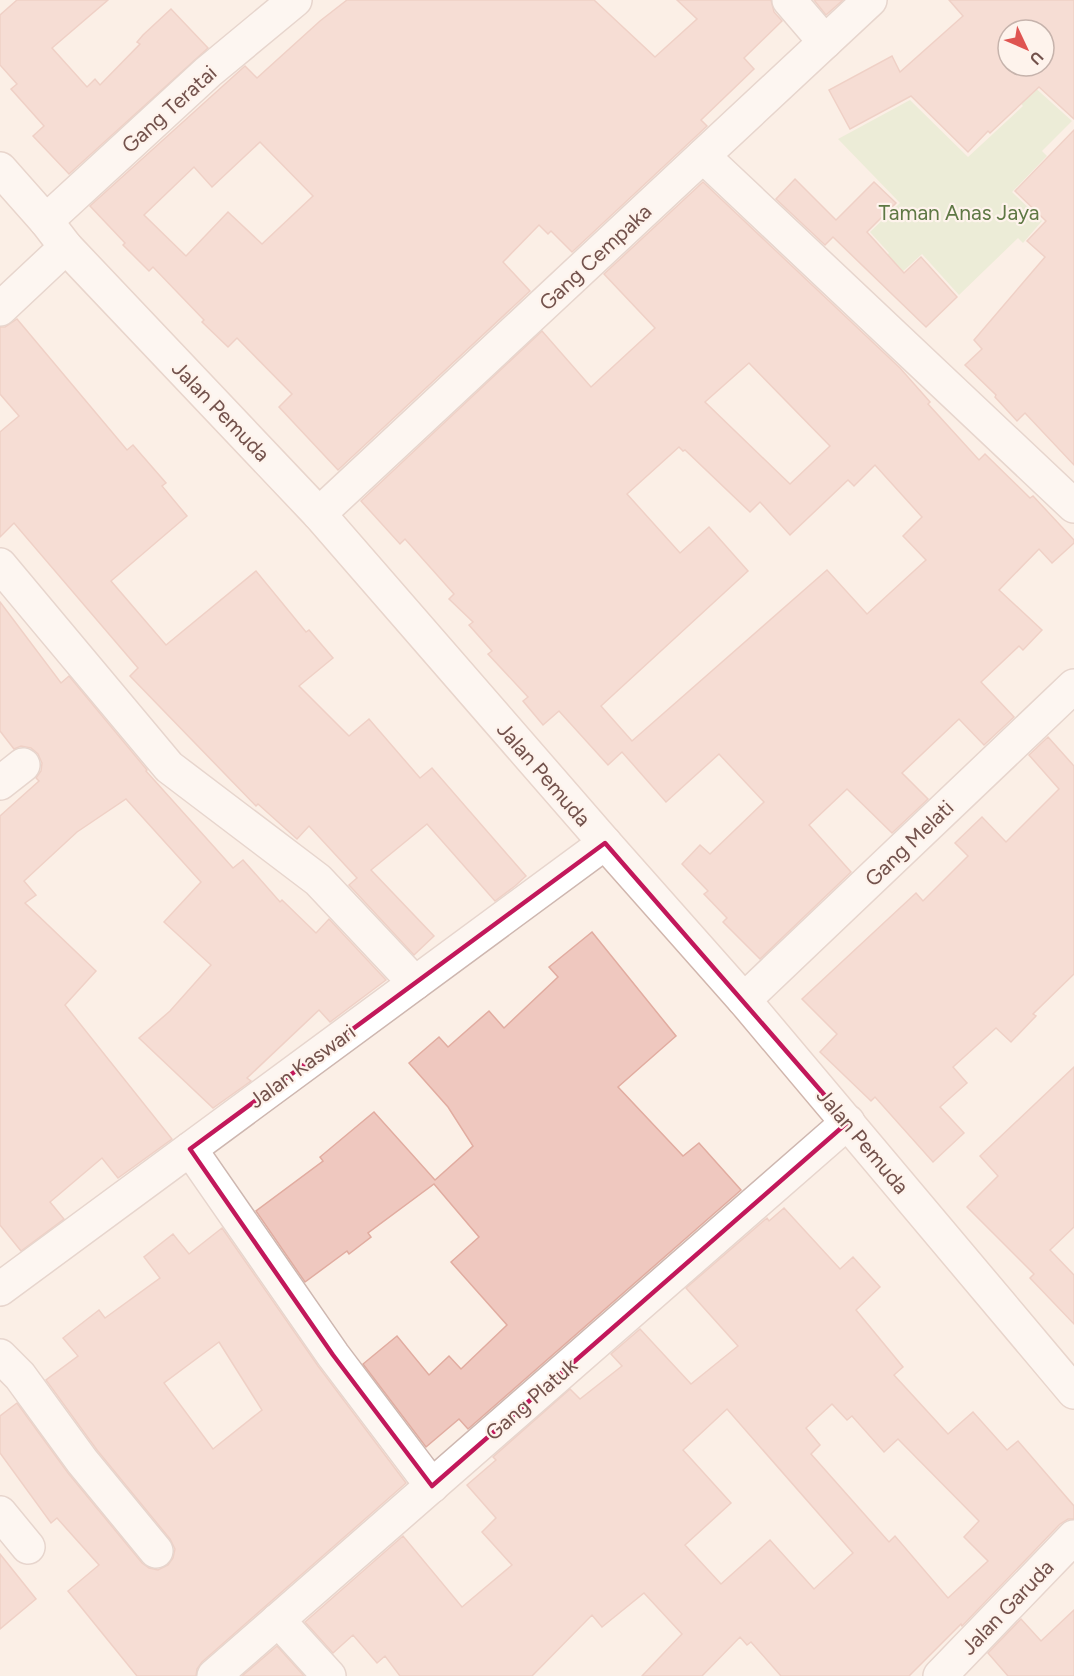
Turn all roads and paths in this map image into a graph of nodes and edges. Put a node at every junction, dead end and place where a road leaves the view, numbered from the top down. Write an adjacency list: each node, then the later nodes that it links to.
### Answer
1 (295, 0): 7 (street, Gang Teratai)
2 (789, 0): 4 (street)
3 (870, 0): 4 (street, Gang Cempaka)
4 (825, 42): 5 (street, Gang Cempaka)
5 (704, 156): 10 (street); 11 (street, Gang Cempaka)
6 (0, 169): 7 (street, Jalan Pemuda)
7 (46, 221): 8 (street, Jalan Pemuda)
8 (66, 247): 9 (street); 11 (street, Jalan Pemuda)
9 (0, 309)
10 (1074, 506)
11 (319, 514): 14 (street, Jalan Pemuda)
12 (0, 565): 15 (street)
13 (1074, 686): 16 (street, Gang Melati)
14 (605, 843): 15 (street, Jalan Kaswari); 16 (street, Jalan Pemuda)
15 (415, 983): 18 (street, Jalan Kaswari)
16 (744, 1000): 17 (street, Jalan Pemuda)
17 (848, 1122): 21 (street, Jalan Pemuda); 22 (street, Gang Platuk)
18 (190, 1149): 19 (street, Jalan Kaswari); 22 (street)
19 (0, 1289)
20 (0, 1356): 26 (street)
21 (1074, 1392)
22 (432, 1486): 27 (street, Gang Platuk)
23 (0, 1514): 25 (street)
24 (1074, 1537): 30 (street, Jalan Garuda)
25 (28, 1547)
26 (156, 1551)
27 (278, 1620): 28 (street, Gang Platuk); 29 (street)
28 (214, 1676)
29 (329, 1676)
30 (940, 1676)

